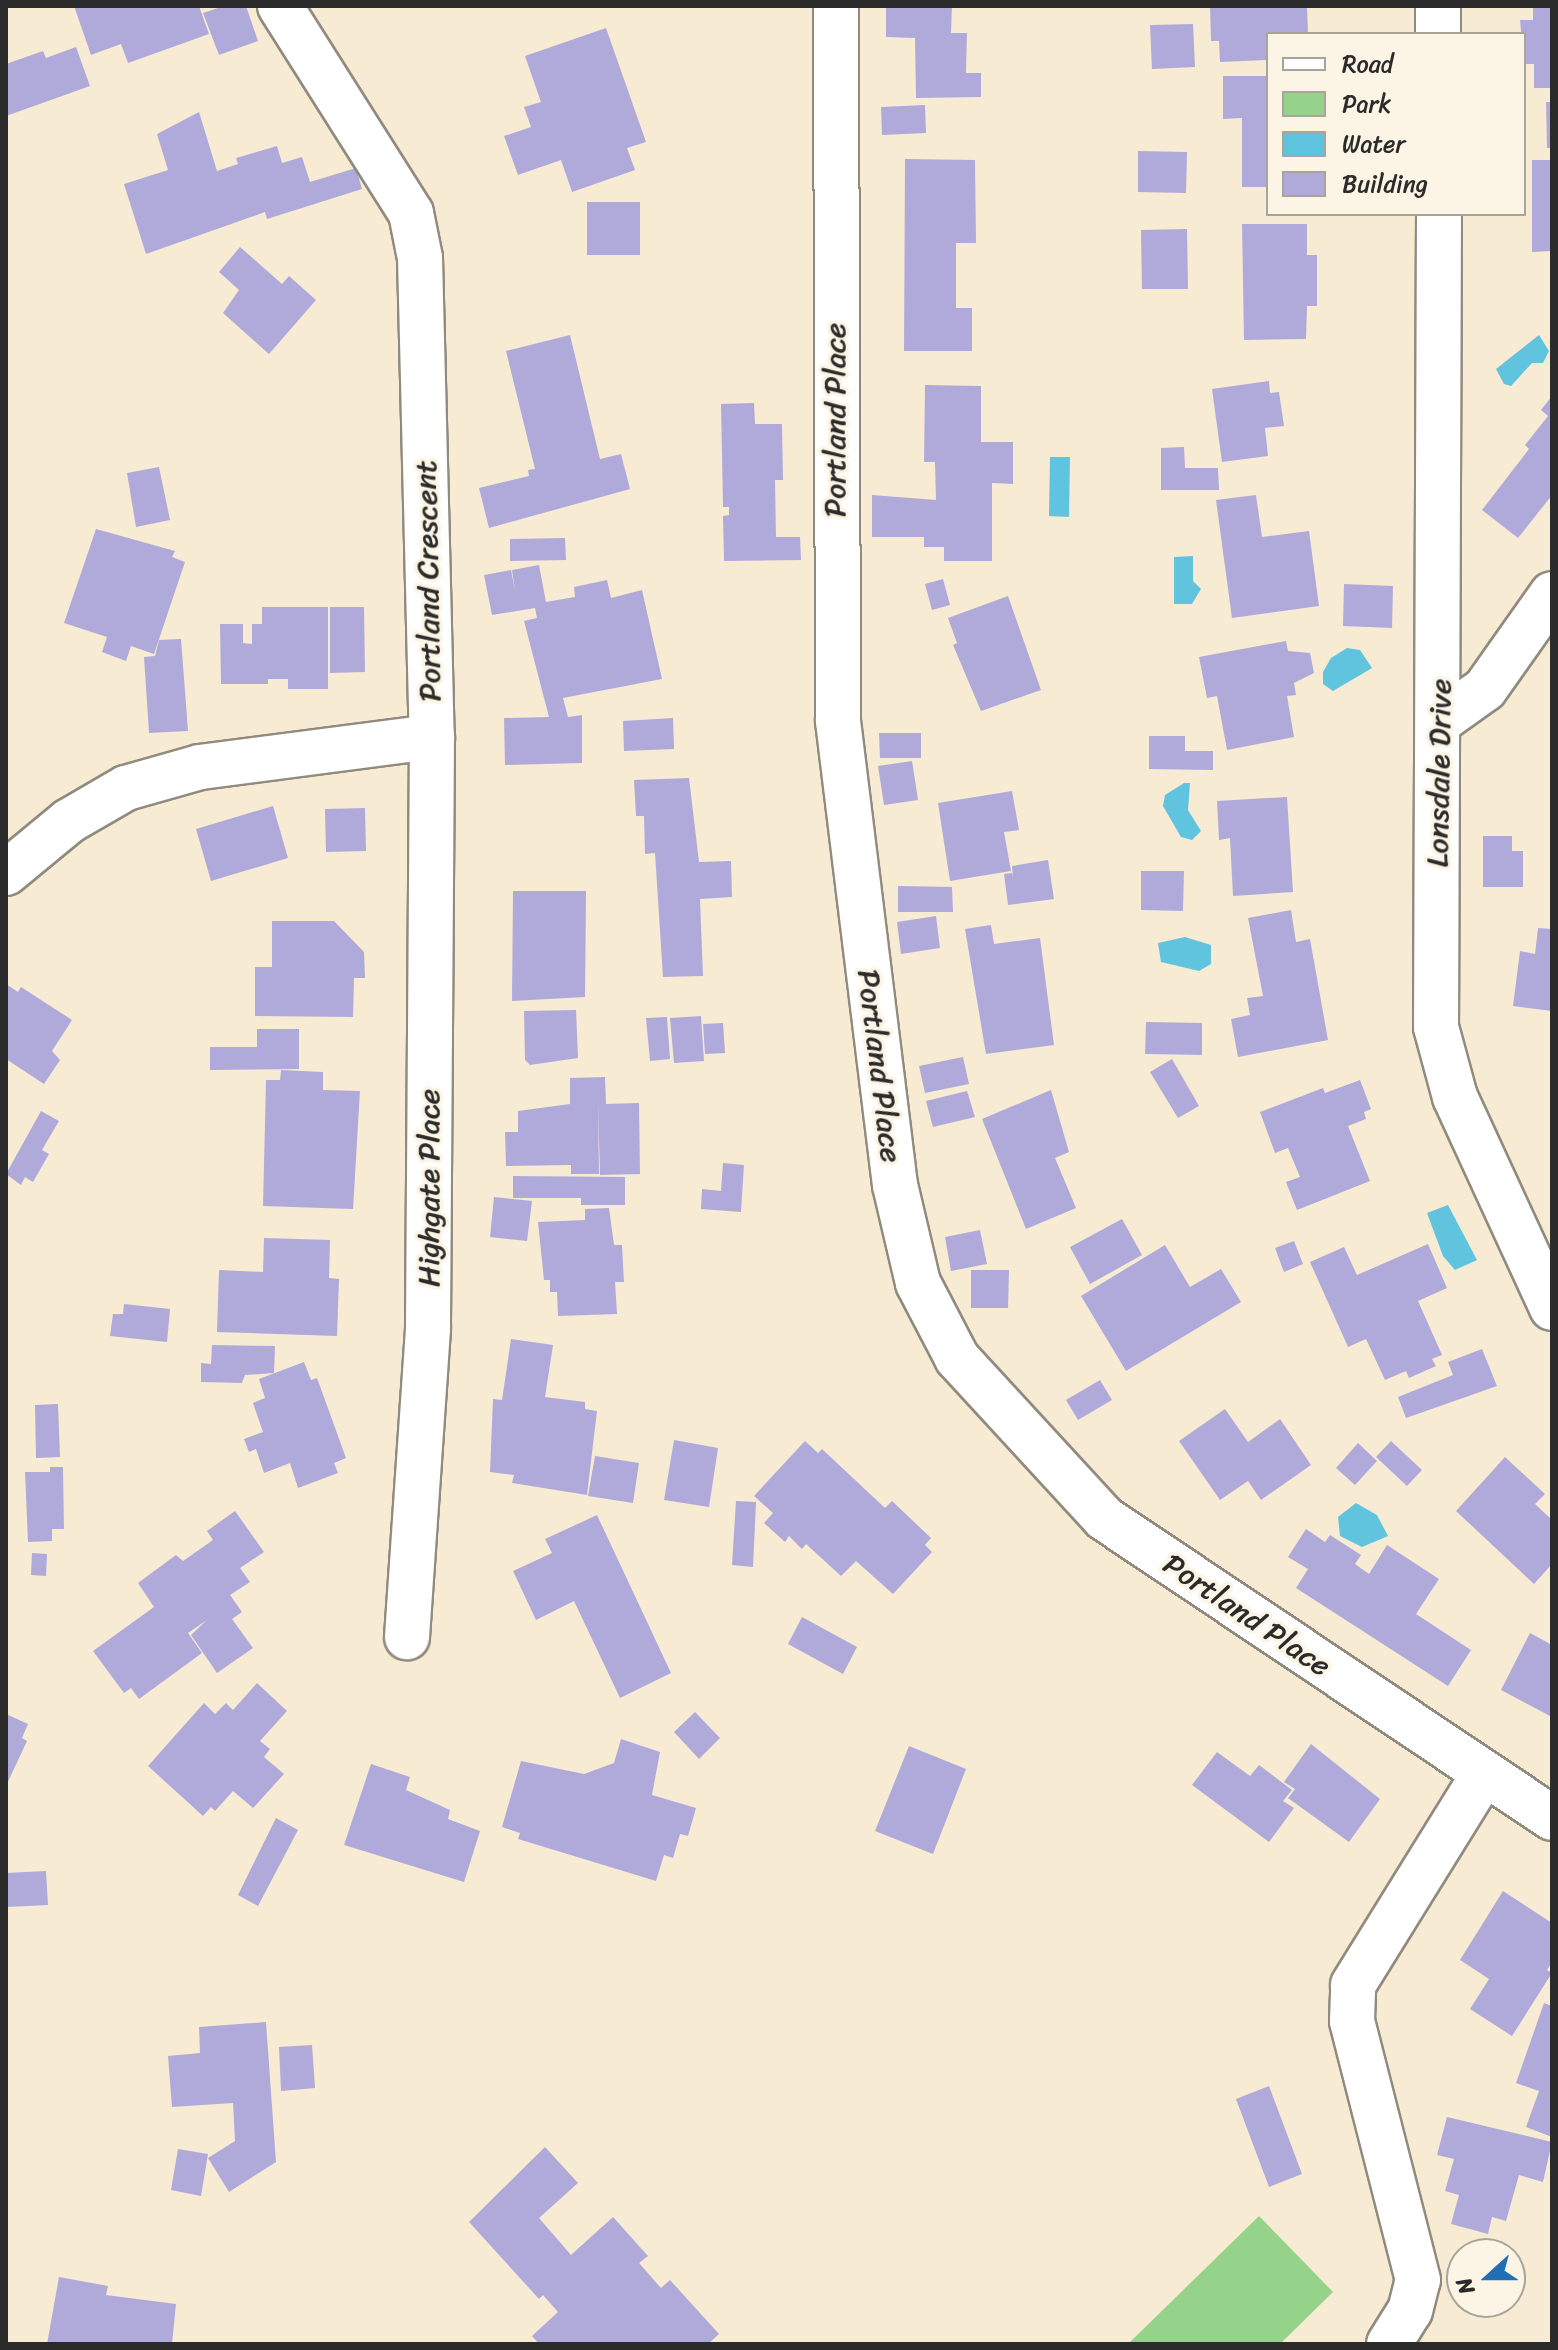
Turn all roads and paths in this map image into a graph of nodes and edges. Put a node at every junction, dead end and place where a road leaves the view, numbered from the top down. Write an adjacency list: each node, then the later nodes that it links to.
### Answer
1 (280, 6): 8 (street, Portland Crescent)
2 (836, 6): 12 (street, Portland Place)
3 (1438, 6): 4 (street)
4 (1438, 32)
5 (1439, 216): 7 (street, Lonsdale Drive)
6 (1552, 594): 7 (street)
7 (1440, 721): 10 (street, Lonsdale Drive)
8 (432, 737): 9 (street, Portland Crescent); 11 (street, Highgate Place)
9 (6, 873)
10 (1552, 1308)
11 (407, 1637)
12 (1483, 1775): 13 (street, Portland Place); 14 (street)
13 (1552, 1818)
14 (1389, 2344)

